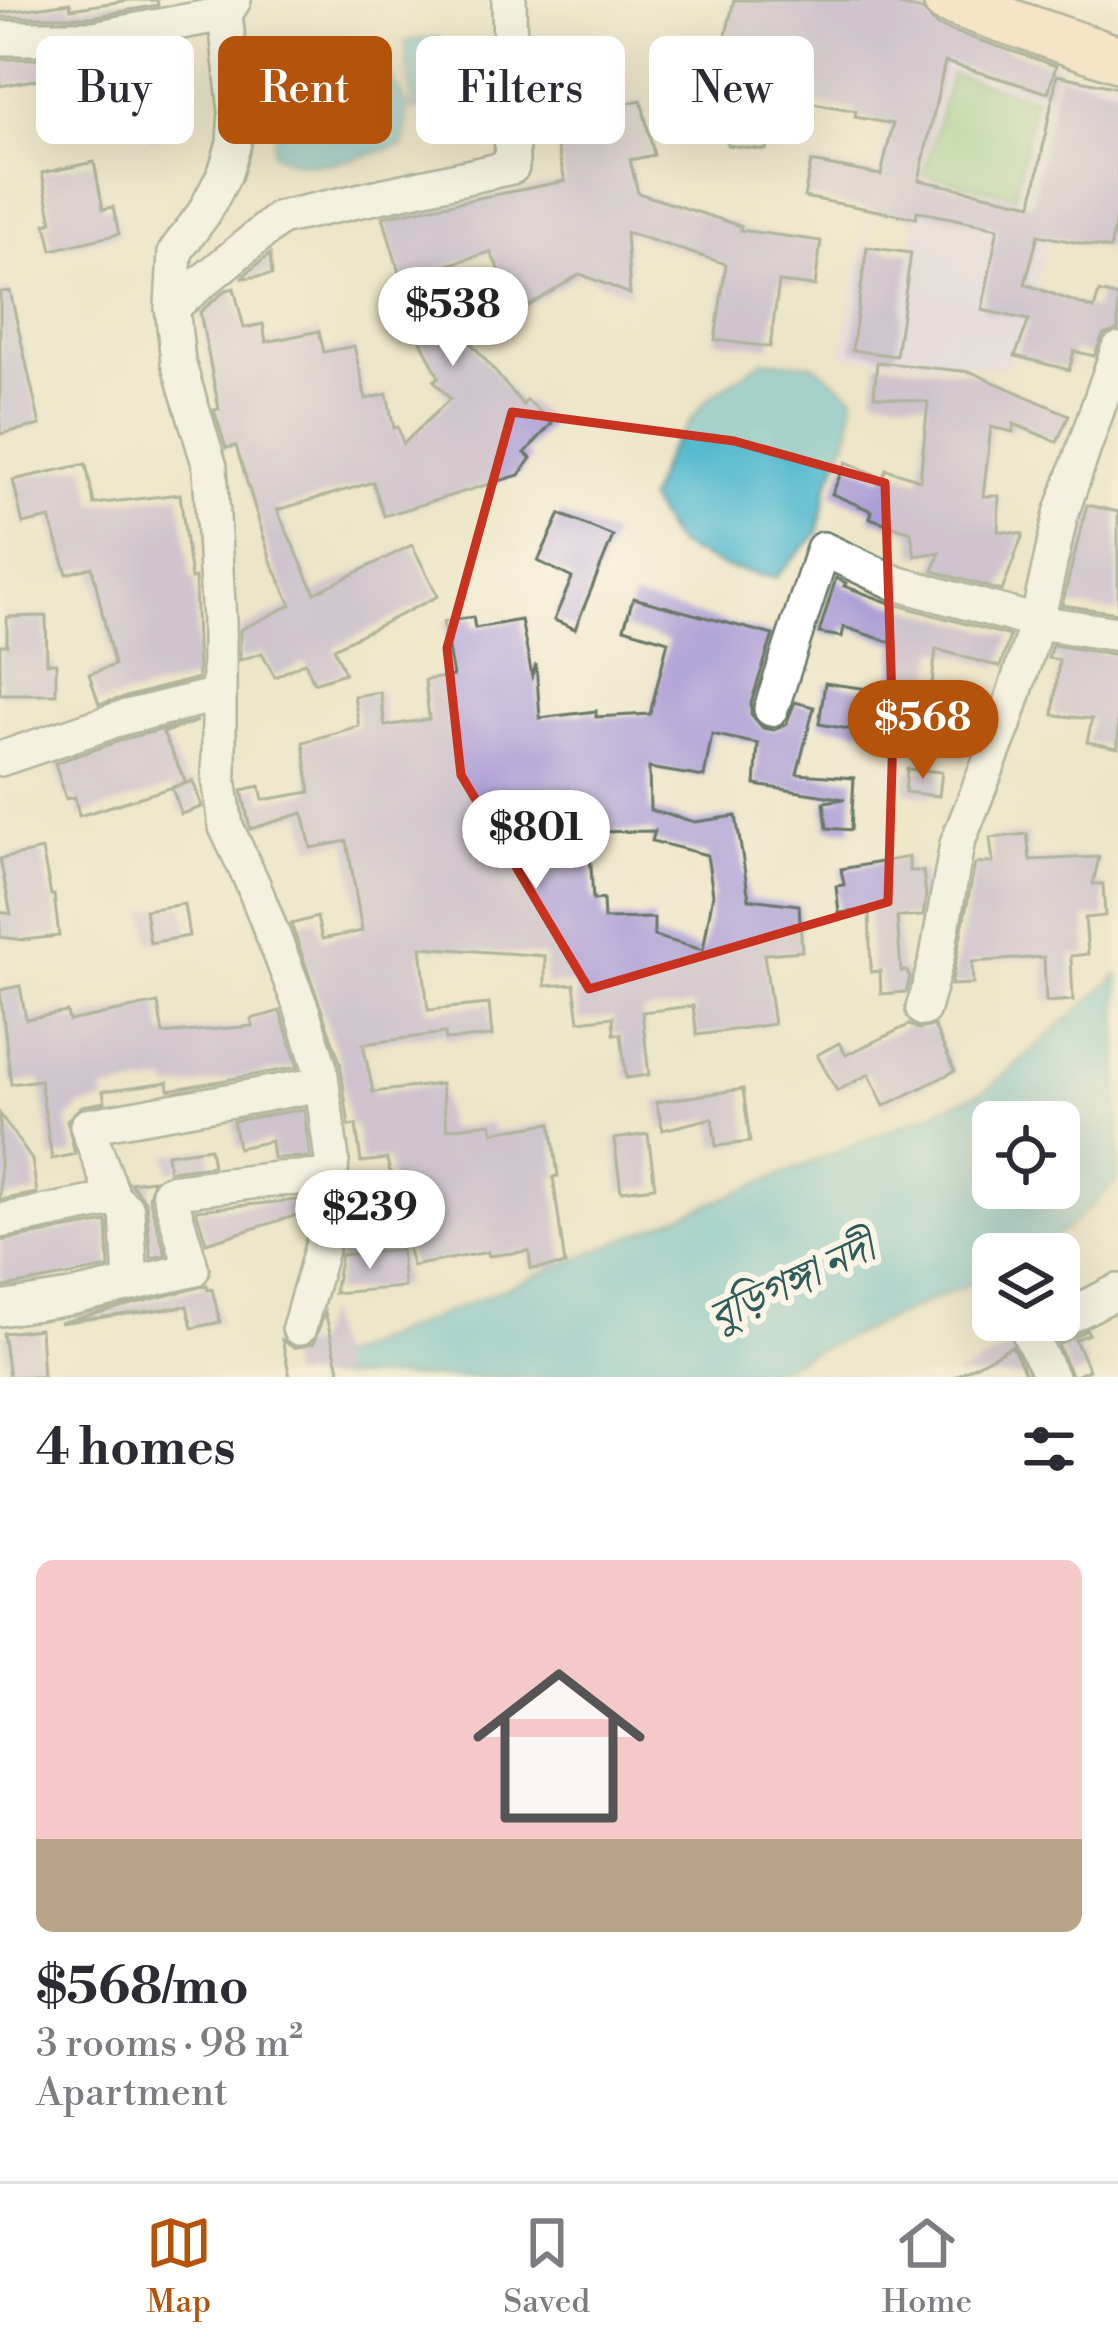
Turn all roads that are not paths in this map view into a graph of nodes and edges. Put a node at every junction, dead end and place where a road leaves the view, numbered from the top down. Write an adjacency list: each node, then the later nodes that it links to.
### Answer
1 (508, 0): 6 (street)
2 (946, 0): 5 (main road)
3 (230, 7): 4 (street); 6 (street)
4 (0, 38)
5 (1118, 59)
6 (172, 307): 10 (street)
7 (1118, 350): 8 (street)
8 (1037, 622): 9 (street); 11 (street); 13 (street)
9 (1118, 634)
10 (218, 695): 12 (street); 14 (street)
11 (771, 710)
12 (0, 759)
13 (922, 1009)
14 (322, 1084): 15 (street); 16 (street)
15 (328, 1178): 18 (street); 21 (street)
16 (114, 1199): 17 (street); 18 (street)
17 (0, 1221)
18 (131, 1284): 20 (street)
19 (1118, 1291): 22 (street)
20 (0, 1309)
21 (298, 1328)
22 (1051, 1377)

